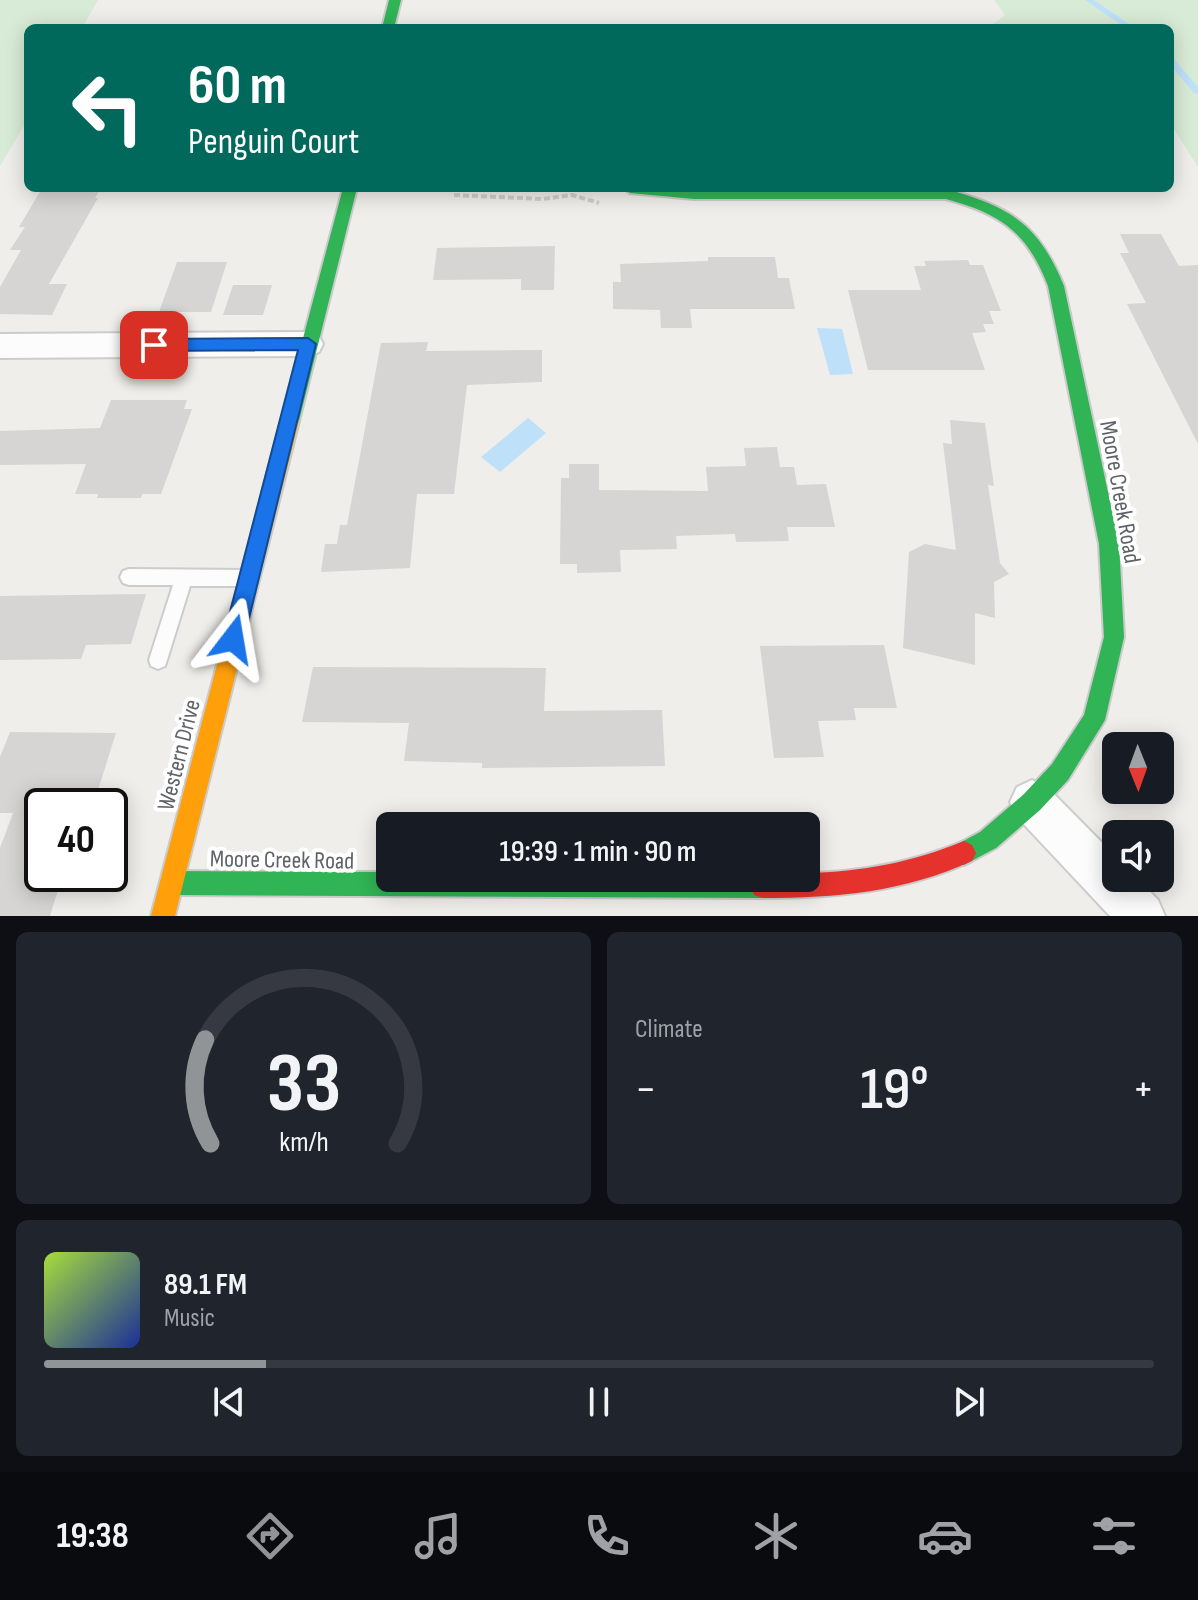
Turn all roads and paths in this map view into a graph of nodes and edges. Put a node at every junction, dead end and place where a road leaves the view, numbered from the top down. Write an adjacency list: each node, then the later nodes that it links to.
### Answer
1 (395, 0): 2 (street)
2 (389, 24)
3 (349, 192): 7 (street, Western Drive)
4 (673, 192): 13 (street, Moore Creek Road)
5 (454, 195): 6 (path)
6 (608, 207)
7 (308, 344): 8 (street); 11 (street, Western Drive)
8 (0, 346)
9 (129, 577): 10 (lane)
10 (184, 578): 11 (lane); 12 (lane)
11 (249, 578): 14 (street, Western Drive)
12 (158, 660)
13 (1032, 802): 15 (street, Moore Creek Road); 17 (street)
14 (172, 883): 15 (street, Moore Creek Road); 16 (street, Western Drive)
15 (715, 900)
16 (163, 916)
17 (1142, 916)

